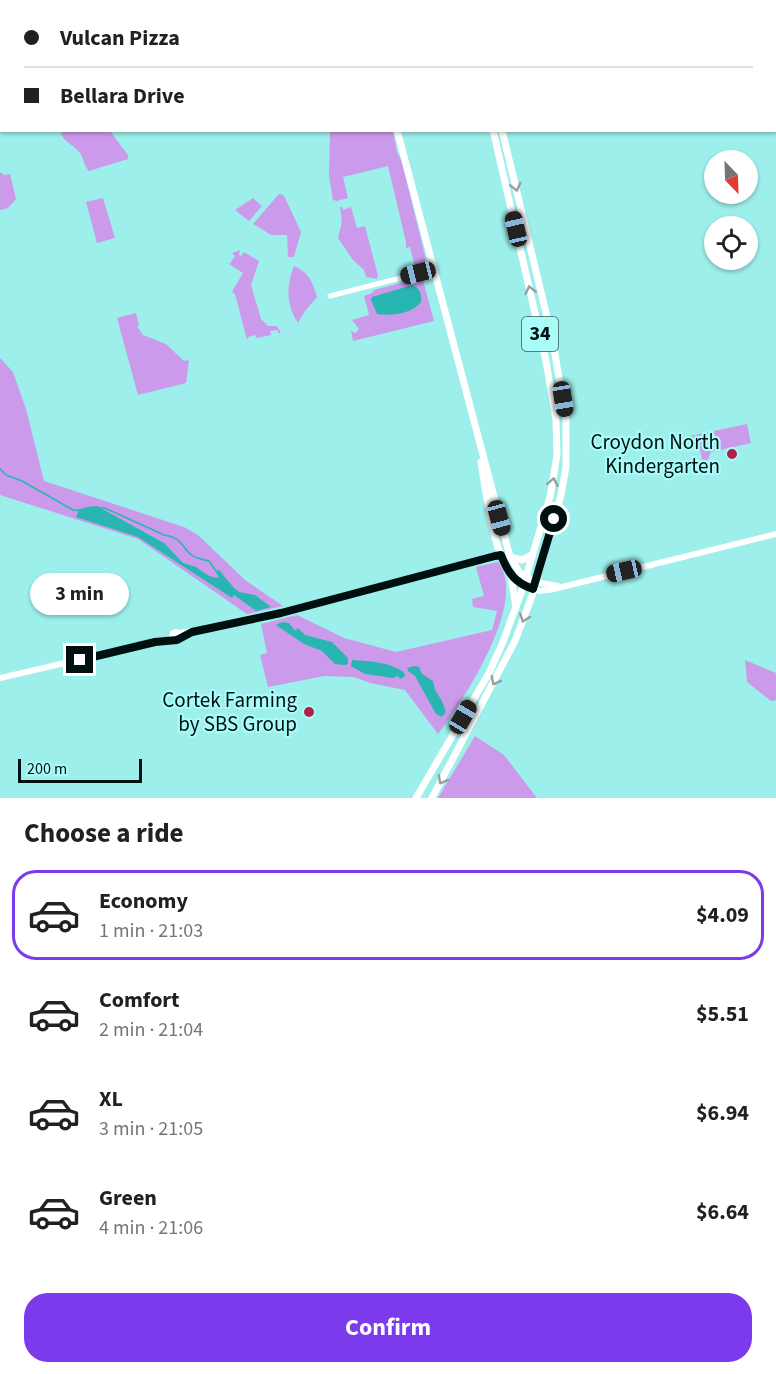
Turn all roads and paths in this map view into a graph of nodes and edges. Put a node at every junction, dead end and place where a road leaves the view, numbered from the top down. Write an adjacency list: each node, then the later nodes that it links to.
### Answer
1 (398, 132): 4 (main road)
2 (493, 132): 7 (main road, 34, one-way to 2)
3 (502, 132): 12 (main road, 34, one-way to 12)
4 (432, 270): 5 (street); 8 (main road)
5 (330, 296)
6 (776, 534): 12 (main road)
7 (532, 555): 8 (main road); 10 (main road, 34)
8 (506, 556): 9 (main road); 10 (main road); 14 (main road)
9 (511, 577): 11 (main road); 13 (main road)
10 (525, 578): 11 (main road, 34); 12 (main road)
11 (523, 586): 12 (main road); 13 (main road, 34)
12 (534, 586): 16 (main road, 34, one-way to 16)
13 (516, 607): 15 (main road, 34)
14 (0, 678)
15 (416, 798)
16 (432, 798)

